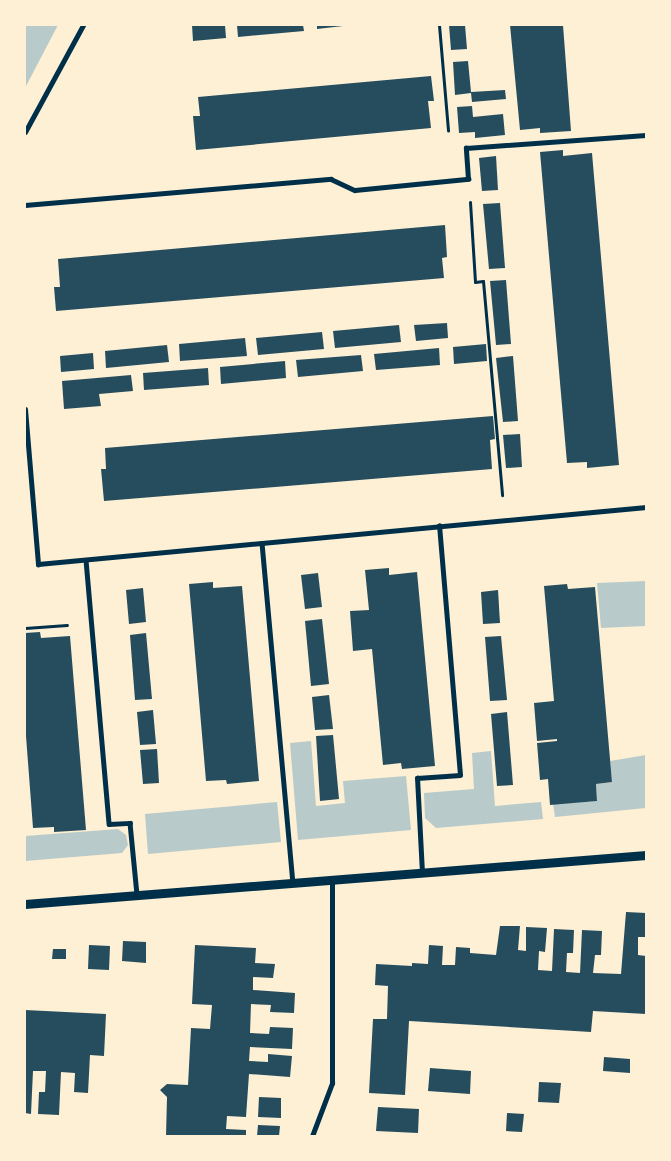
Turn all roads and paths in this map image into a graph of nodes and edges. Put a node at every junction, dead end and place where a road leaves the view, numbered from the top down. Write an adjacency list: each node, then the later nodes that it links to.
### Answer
1 (83, 25): 3 (street)
2 (439, 25): 5 (path)
3 (25, 132)
4 (646, 135): 5 (street)
5 (466, 148): 6 (street)
6 (468, 179): 7 (street); 11 (path)
7 (25, 205)
8 (25, 409): 9 (street)
9 (25, 416): 14 (street)
10 (646, 507): 11 (street)
11 (504, 519): 12 (street)
12 (439, 526): 13 (street); 18 (street)
13 (262, 543): 14 (street); 20 (street)
14 (86, 560): 15 (street)
15 (91, 624): 16 (path); 21 (street)
16 (25, 628)
17 (646, 855): 18 (street)
18 (422, 873): 19 (street)
19 (332, 880): 20 (street); 23 (street)
20 (293, 883): 21 (street)
21 (137, 896): 22 (street)
22 (25, 904)
23 (312, 1136)

